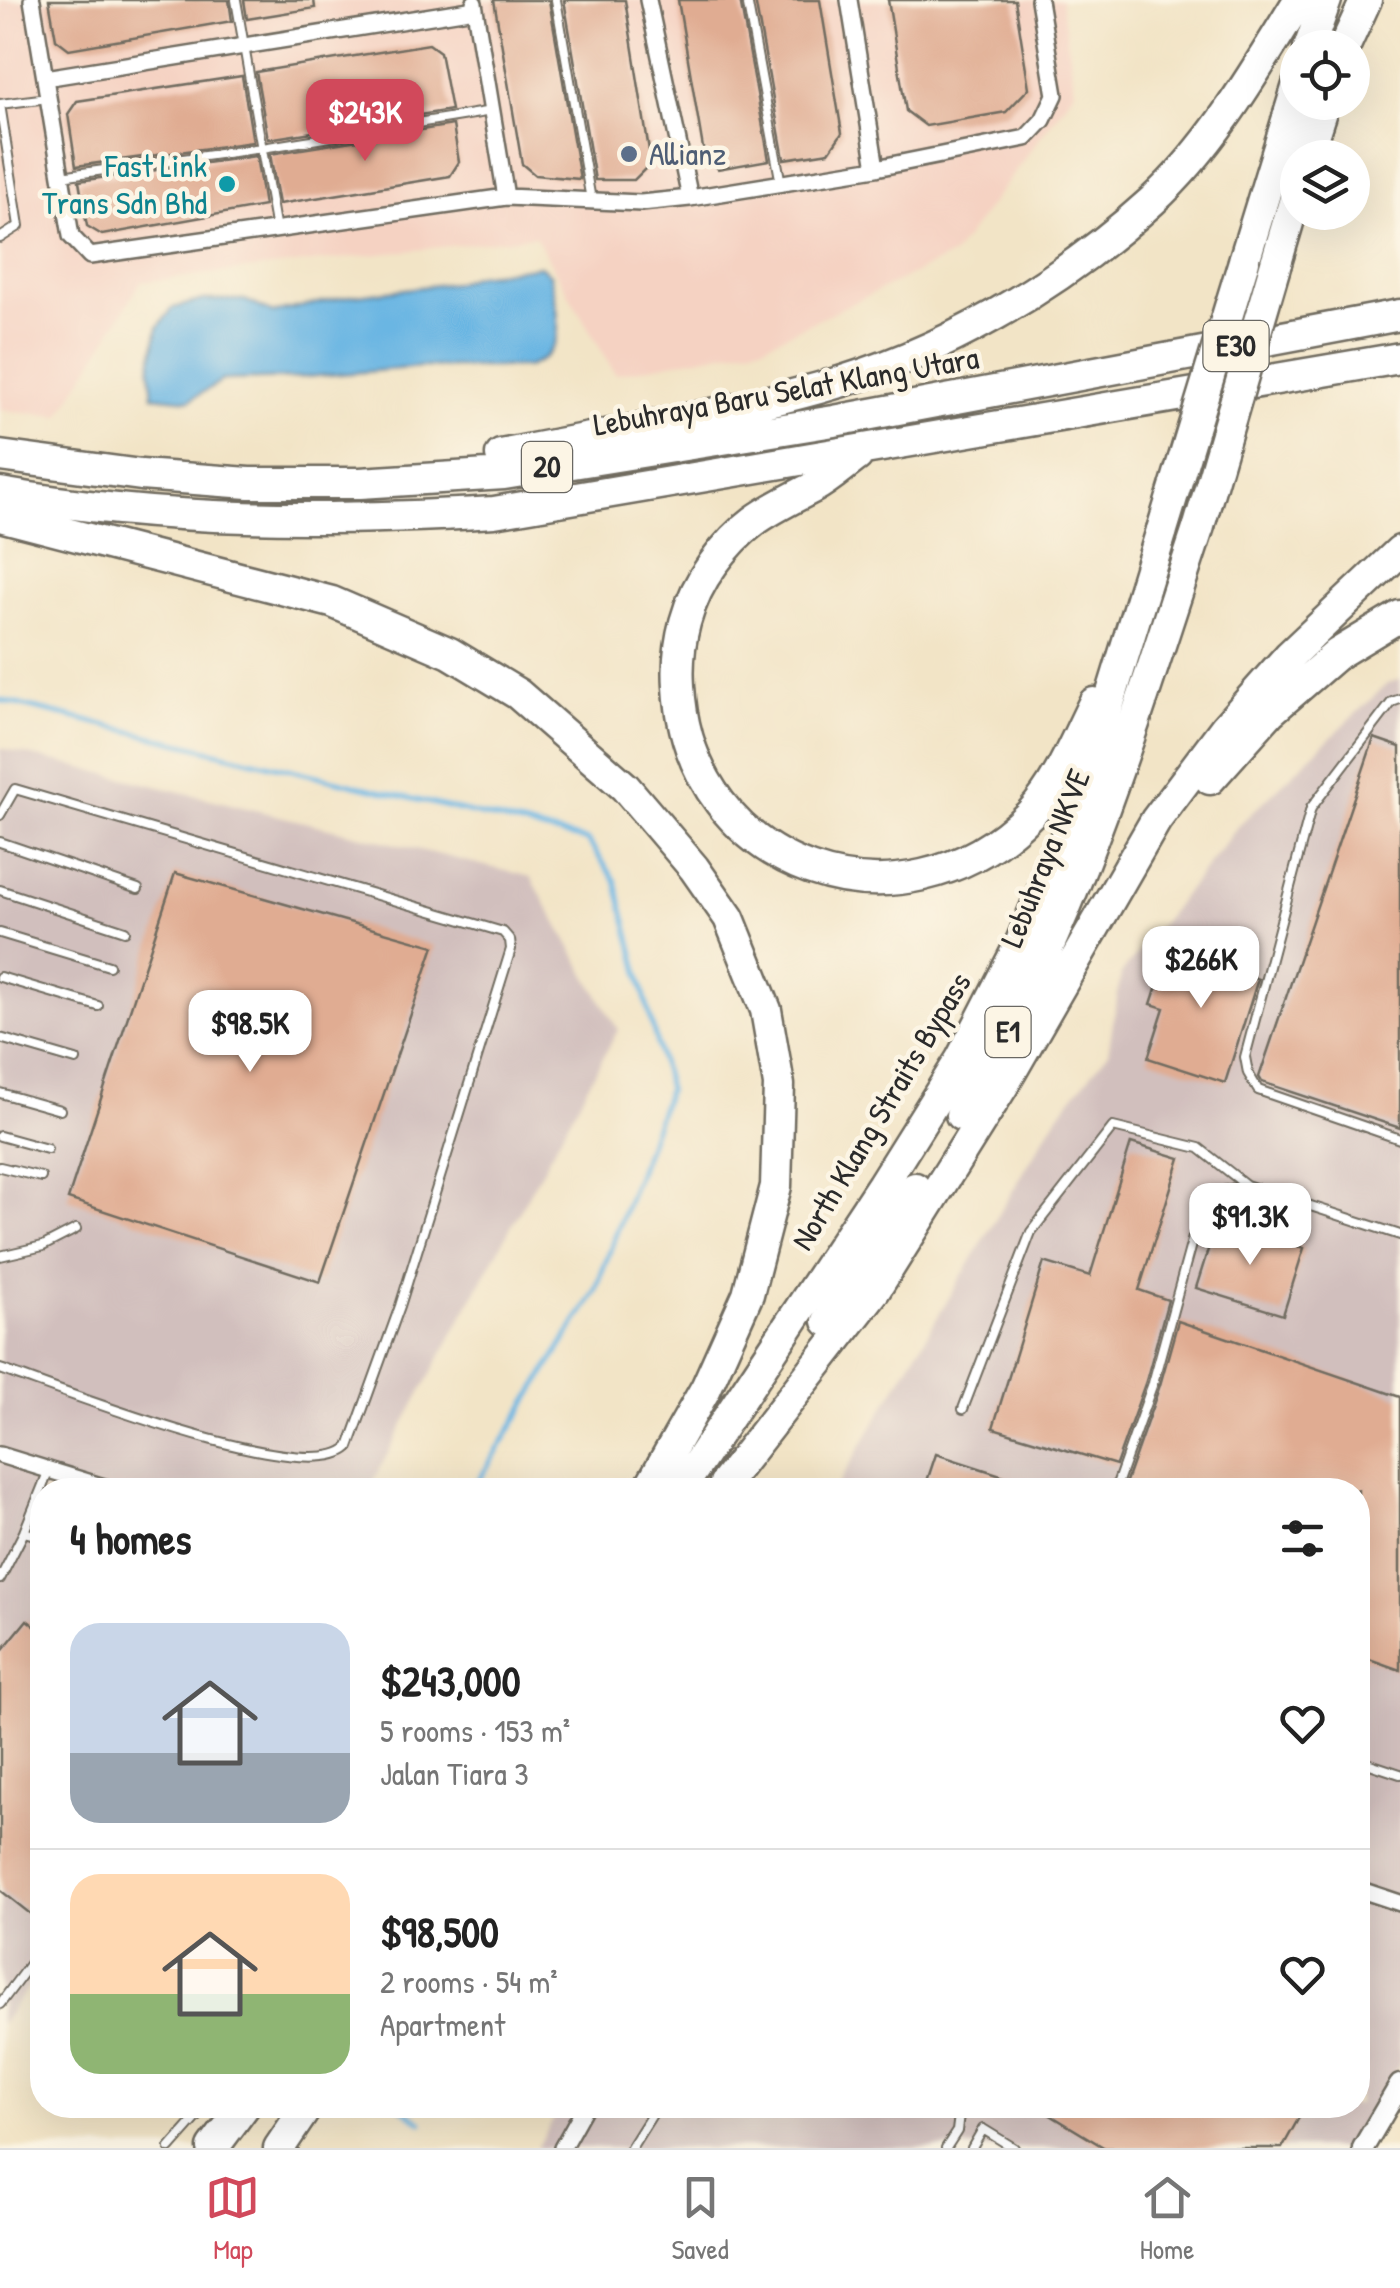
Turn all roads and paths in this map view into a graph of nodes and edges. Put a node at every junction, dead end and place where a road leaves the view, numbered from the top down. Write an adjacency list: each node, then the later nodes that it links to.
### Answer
1 (32, 0): 15 (street)
2 (236, 0): 14 (lane)
3 (556, 0): 26 (lane)
4 (648, 0): 25 (street)
5 (747, 0): 23 (lane)
6 (850, 0): 21 (street)
7 (1039, 0): 21 (street)
8 (1299, 0): 37 (highway)
9 (1326, 0): 12 (highway)
10 (1366, 0): 13 (highway)
11 (474, 5): 14 (street); 18 (street)
12 (1315, 30)
13 (1352, 30)
14 (244, 46): 15 (street); 20 (lane)
15 (45, 78): 16 (street)
16 (48, 98): 17 (lane); 22 (street)
17 (0, 104): 29 (lane)
18 (492, 111): 20 (lane); 24 (street)
19 (1287, 120): 41 (highway, E30, bridge)
20 (262, 148): 22 (lane); 27 (lane)
21 (876, 168): 23 (street)
22 (62, 176): 27 (street)
23 (781, 184): 25 (street)
24 (506, 196): 26 (street); 27 (street)
25 (690, 198): 26 (street)
26 (591, 200)
27 (276, 230)
28 (1286, 230): 75 (highway, Lebuhraya NKVE / E1, bridge)
29 (0, 238)
30 (1400, 315): 34 (highway, Lebuhraya Baru Selat Klang Utara / E30)
31 (1400, 358): 32 (highway, E30)
32 (1355, 367): 33 (highway); 35 (highway, E30)
33 (1400, 368)
34 (1088, 372): 37 (highway, Lebuhraya Baru Selat Klang Utara / 20)
35 (864, 452): 38 (highway, 20); 41 (highway)
36 (0, 456): 37 (highway, Lebuhraya Baru Selat Klang Utara / 20)
37 (360, 484)
38 (0, 493)
39 (0, 516): 73 (highway)
40 (1400, 551): 53 (highway)
41 (1150, 574): 74 (highway, North Klang Straits Bypass / E30)
42 (1400, 616): 53 (highway)
43 (1400, 699): 59 (lane)
44 (0, 814): 67 (lane)
45 (0, 842): 46 (lane)
46 (138, 888)
47 (0, 890): 48 (lane)
48 (125, 931)
49 (0, 933): 50 (lane)
50 (109, 966)
51 (0, 977): 52 (lane)
52 (98, 1006)
53 (1042, 1015): 76 (highway)
54 (0, 1038): 55 (lane)
55 (76, 1060)
56 (0, 1093): 57 (lane)
57 (60, 1110)
58 (0, 1136): 60 (lane)
59 (1400, 1139)
60 (48, 1149)
61 (0, 1167): 62 (lane)
62 (41, 1177)
63 (1246, 1185): 65 (lane); 68 (lane); 77 (lane)
64 (76, 1229): 66 (lane)
65 (1400, 1235)
66 (0, 1256)
67 (0, 1369)
68 (963, 1409)
69 (0, 1454): 70 (street)
70 (49, 1470): 71 (lane); 72 (street)
71 (46, 1478)
72 (75, 1478)
73 (655, 1478)
74 (688, 1478)
75 (728, 1478)
76 (729, 1478)
77 (1119, 1478)
78 (30, 1517): 79 (lane)
79 (24, 1532): 80 (lane); 81 (lane)
80 (30, 1533)
81 (0, 1579)
82 (1370, 1764): 83 (lane)
83 (1400, 1774)
84 (1370, 1894): 85 (street)
85 (1400, 1903)
86 (30, 1964): 87 (lane)
87 (0, 2004)
88 (1400, 2085): 103 (street)
89 (197, 2118): 95 (lane)
90 (235, 2118): 96 (highway)
91 (299, 2118): 97 (highway)
92 (579, 2118): 98 (street)
93 (650, 2118): 99 (lane)
94 (959, 2118): 100 (lane)
95 (170, 2148)
96 (213, 2148)
97 (279, 2148)
98 (562, 2148)
99 (632, 2148)
100 (946, 2148)
101 (972, 2148): 102 (lane)
102 (1014, 2148)
103 (1362, 2148)

